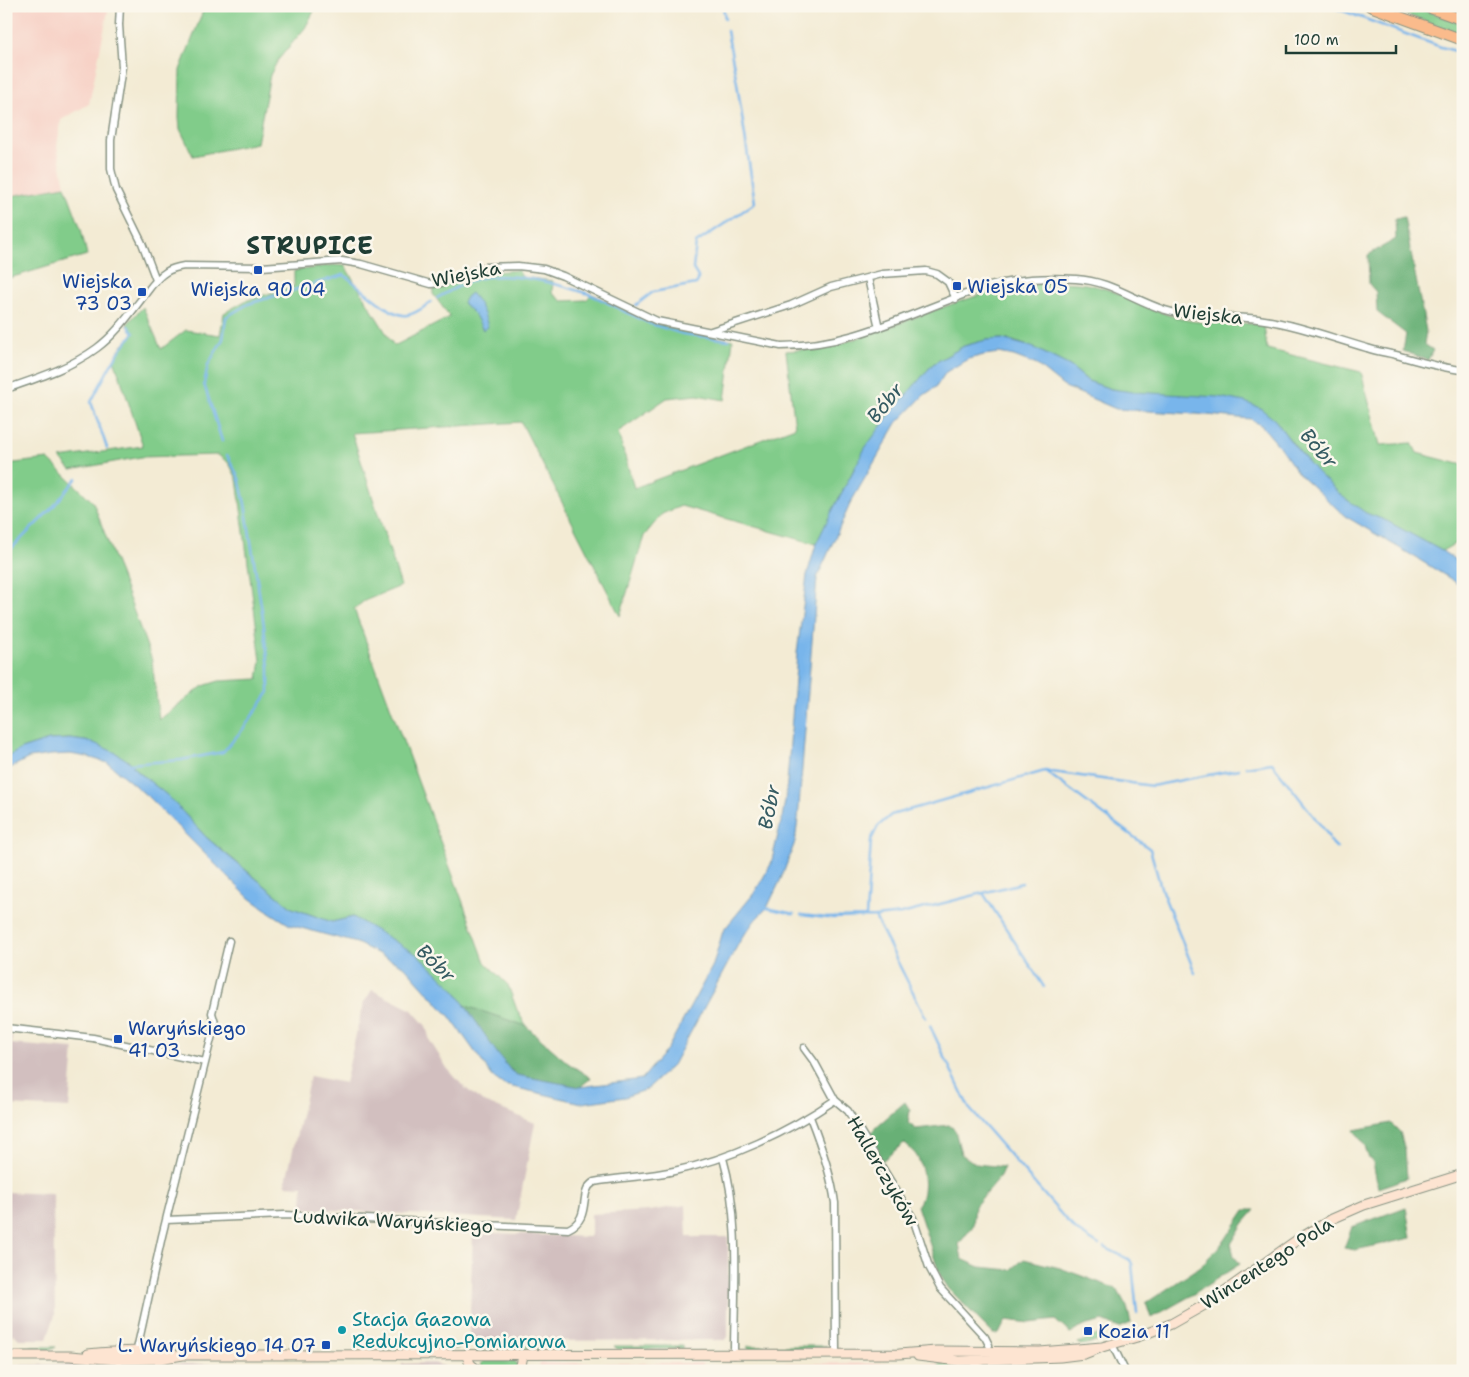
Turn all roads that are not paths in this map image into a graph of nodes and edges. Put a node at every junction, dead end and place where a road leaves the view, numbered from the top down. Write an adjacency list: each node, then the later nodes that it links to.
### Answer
1 (120, 6): 7 (street)
2 (1370, 6): 5 (main road)
3 (1426, 6): 4 (main road)
4 (1463, 20)
5 (1463, 40)
6 (868, 278): 8 (street, Wiejska); 9 (street); 10 (street, Wiejska)
7 (156, 280): 10 (street, Wiejska); 12 (street, Wiejska)
8 (956, 299): 9 (street, Wiejska); 11 (street, Wiejska)
9 (879, 328): 10 (street, Wiejska)
10 (711, 331)
11 (1463, 370)
12 (6, 389)
13 (229, 942): 16 (street)
14 (6, 1028): 16 (street)
15 (804, 1048): 17 (street, Hallerczyków)
16 (205, 1062): 21 (street)
17 (835, 1100): 18 (street); 27 (street, Hallerczyków)
18 (810, 1117): 19 (street); 25 (street)
19 (723, 1158): 21 (street, Ludwika Waryńskiego); 30 (street)
20 (1463, 1174): 22 (street, Wincentego Pola)
21 (166, 1220): 23 (street)
22 (1107, 1346): 27 (street, Wincentego Pola); 40 (street)
23 (137, 1352): 28 (street, Wincentego Pola); 32 (street, Wincentego Pola); 33 (street)
24 (467, 1354): 28 (street, Wincentego Pola); 29 (street, Wincentego Pola); 35 (street)
25 (836, 1354): 26 (street, Wincentego Pola); 30 (street, Wincentego Pola)
26 (906, 1354): 27 (street, Wincentego Pola); 34 (street, Wincentego Pola)
27 (987, 1354): 34 (street, Wincentego Pola); 38 (street); 39 (street)
28 (183, 1355): 33 (street, Wincentego Pola)
29 (522, 1355): 30 (street, Wincentego Pola); 36 (street)
30 (734, 1355)
31 (6, 1356): 32 (street, Wincentego Pola)
32 (70, 1356): 33 (street, Wincentego Pola)
33 (130, 1359)
34 (959, 1361): 37 (street)
35 (480, 1371)
36 (520, 1371)
37 (968, 1371)
38 (973, 1371)
39 (986, 1371)
40 (1125, 1371)

